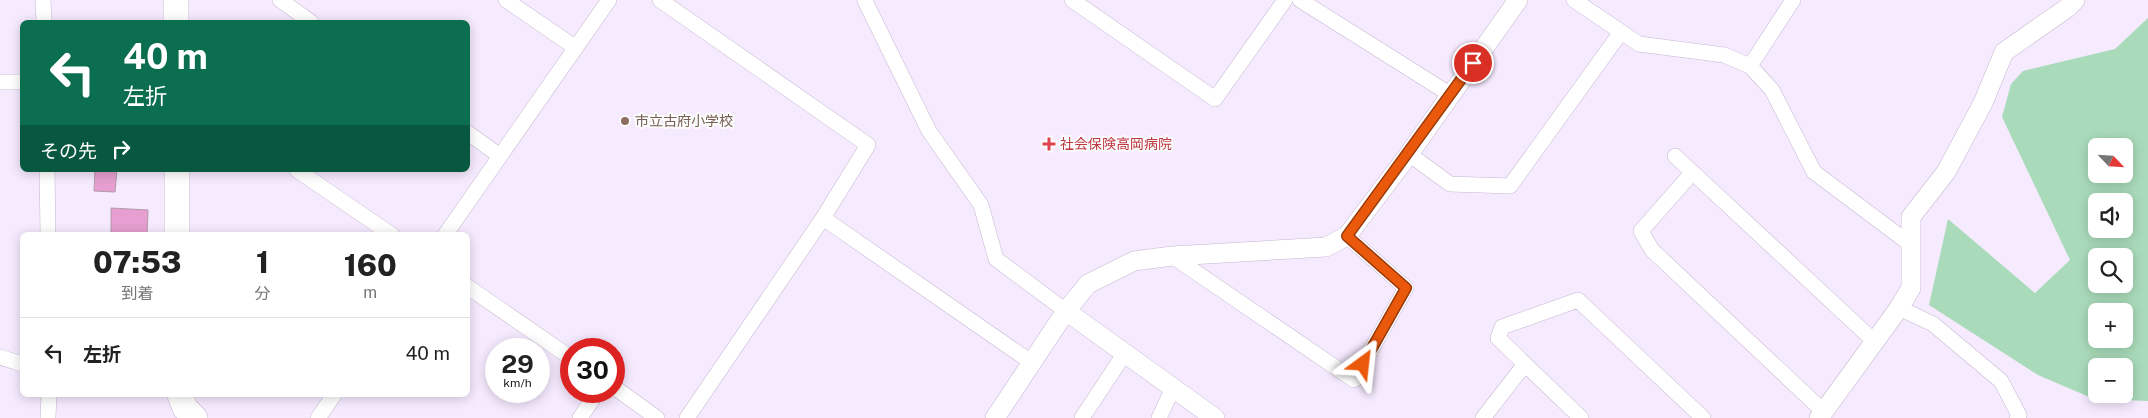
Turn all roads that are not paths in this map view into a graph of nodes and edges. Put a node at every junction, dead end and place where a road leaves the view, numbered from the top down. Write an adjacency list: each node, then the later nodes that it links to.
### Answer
1 (43, 0): 15 (street)
2 (176, 0): 16 (highway)
3 (280, 0): 17 (street)
4 (506, 0): 19 (street)
5 (609, 0): 19 (street)
6 (660, 0): 32 (street)
7 (866, 0): 42 (street)
8 (1072, 0): 9 (street)
9 (1285, 0)
10 (1300, 0): 23 (street)
11 (1518, 0): 23 (street)
12 (1574, 0): 18 (street)
13 (1793, 0): 20 (street)
14 (2075, 0): 38 (street)
15 (44, 20)
16 (176, 20)
17 (308, 20)
18 (1621, 32): 20 (street); 25 (street)
19 (576, 48): 26 (street)
20 (1750, 66): 38 (street)
21 (0, 82): 22 (street)
22 (20, 82)
23 (1451, 95): 25 (street)
24 (470, 134): 26 (street)
25 (1408, 154): 37 (street)
26 (500, 156): 36 (street)
27 (1675, 156): 31 (street)
28 (47, 172): 33 (street)
29 (177, 172): 34 (highway)
30 (300, 172): 35 (street)
31 (1692, 173): 43 (street); 56 (street)
32 (823, 218): 47 (street); 62 (street)
33 (48, 232)
34 (177, 232)
35 (388, 232)
36 (447, 232)
37 (1347, 236): 39 (street); 39 (street)
38 (1910, 244): 41 (street)
39 (1172, 256): 42 (street)
40 (470, 288): 44 (street)
41 (1899, 308): 43 (street); 70 (street)
42 (1066, 311): 45 (street); 47 (street)
43 (1875, 342): 56 (street)
44 (560, 350)
45 (1124, 353): 50 (street); 64 (street)
46 (0, 357): 48 (street)
47 (1031, 362): 63 (street)
48 (20, 363)
49 (1525, 364): 67 (street); 68 (street); 69 (street)
50 (1173, 388): 65 (street); 66 (street)
51 (625, 395): 61 (street)
52 (49, 397): 57 (street)
53 (181, 397): 58 (highway)
54 (333, 397): 59 (street)
55 (590, 403): 60 (street)
56 (1822, 415)
57 (48, 418)
58 (195, 418)
59 (318, 418)
60 (580, 418)
61 (657, 418)
62 (687, 418)
63 (995, 418)
64 (1082, 418)
65 (1159, 418)
66 (1215, 418)
67 (1483, 418)
68 (1581, 418)
69 (1703, 418)
70 (2017, 418)

